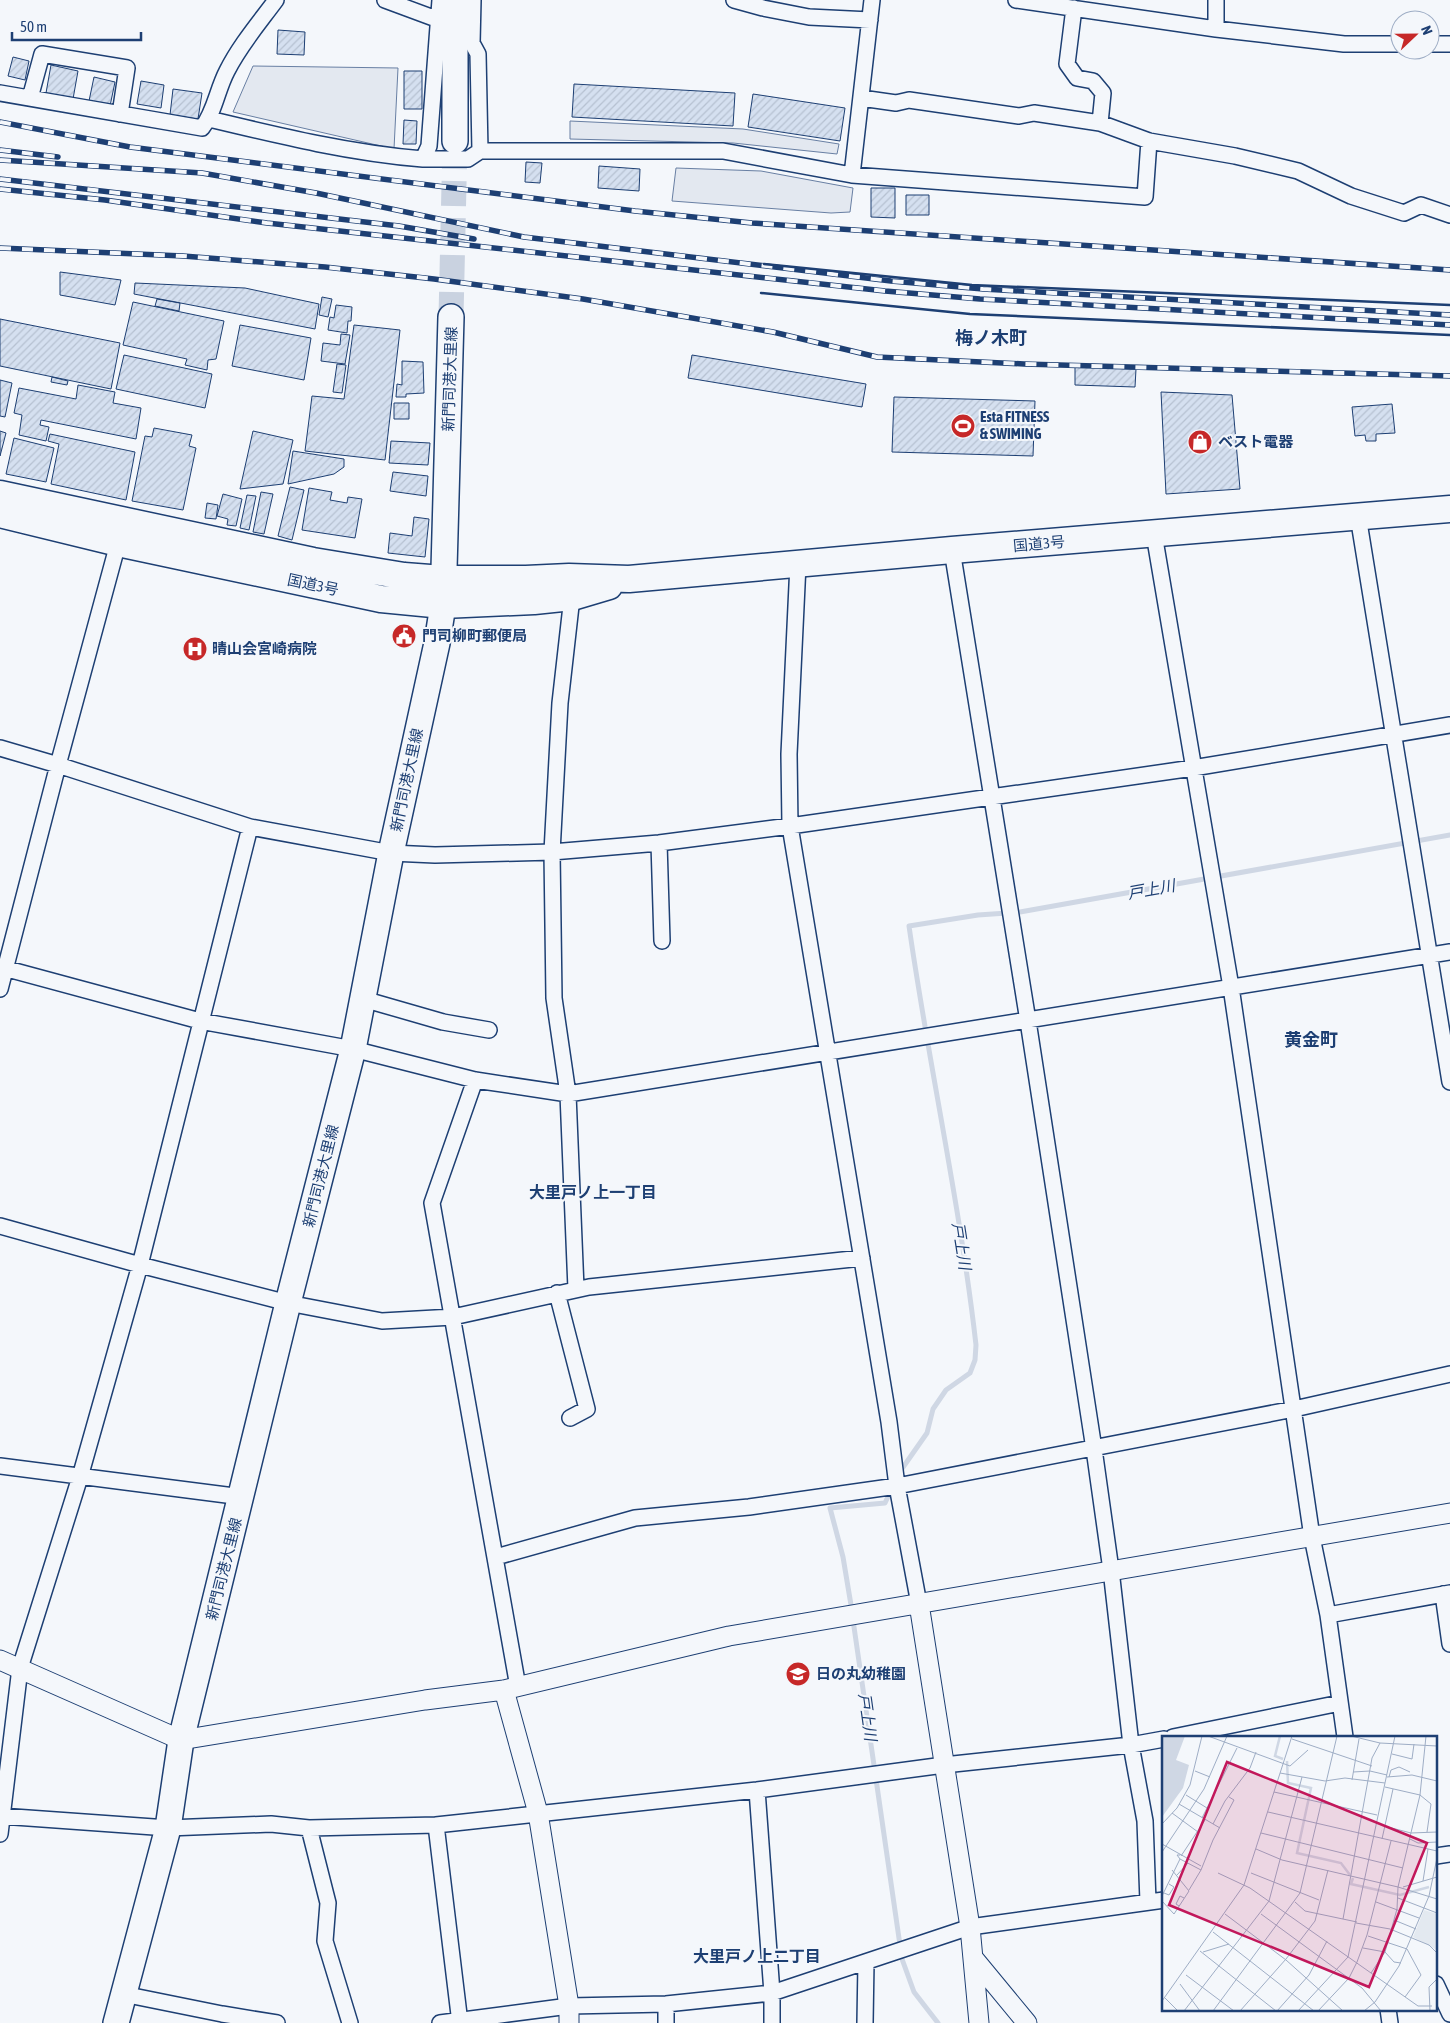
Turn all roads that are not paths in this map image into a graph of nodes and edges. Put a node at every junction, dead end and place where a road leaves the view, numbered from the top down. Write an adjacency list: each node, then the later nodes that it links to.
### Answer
1 (276, 0): 19 (street)
2 (385, 0): 11 (street)
3 (440, 0): 11 (street)
4 (455, 0): 22 (main road)
5 (473, 0): 23 (street)
6 (739, 0): 12 (street)
7 (872, 0): 12 (street)
8 (1016, 0): 10 (street)
9 (1216, 0): 13 (street)
10 (1074, 8): 13 (street); 20 (street)
11 (438, 20): 24 (street)
12 (870, 20): 17 (street)
13 (1216, 28): 14 (street)
14 (1390, 44)
15 (0, 93): 16 (street)
16 (30, 98): 18 (street); 18 (street)
17 (861, 98): 20 (street); 25 (street)
18 (120, 114): 19 (street)
19 (209, 119): 24 (street)
20 (1100, 122): 21 (street)
21 (1149, 140): 25 (street); 26 (street)
22 (456, 142)
23 (480, 151): 24 (street); 25 (street)
24 (424, 159)
25 (852, 175)
26 (1450, 215)
27 (452, 317): 36 (main road, 新門司港大里線)
28 (0, 494): 32 (highway, 国道3号)
29 (1450, 510): 31 (highway, 国道3号)
30 (0, 514): 32 (highway, 国道3号)
31 (1358, 516): 33 (highway, 国道3号); 41 (street)
32 (121, 532): 36 (highway, 国道3号); 39 (highway, 国道3号); 43 (street)
33 (1154, 534): 34 (highway, 国道3号); 44 (street)
34 (952, 550): 35 (highway, 国道3号); 45 (street)
35 (798, 564): 37 (highway, 国道3号); 46 (street)
36 (444, 579): 37 (highway, 国道3号); 39 (main road, 新門司港大里線)
37 (629, 579): 38 (highway, 国道3号)
38 (572, 597): 39 (highway, 国道3号); 49 (street)
39 (443, 605): 50 (main road, 新門司港大里線)
40 (1450, 725): 41 (street)
41 (1395, 734): 44 (street); 53 (street)
42 (0, 748): 43 (street)
43 (58, 764): 47 (street); 54 (street)
44 (1193, 768): 45 (street); 55 (street)
45 (991, 798): 46 (street); 59 (street)
46 (790, 826): 48 (street); 62 (street)
47 (250, 827): 50 (street); 58 (street)
48 (659, 842): 49 (street); 51 (street)
49 (552, 852): 50 (street); 65 (street)
50 (391, 853): 57 (main road, 新門司港大里線)
51 (662, 941)
52 (1450, 952): 53 (street)
53 (1430, 956): 55 (street); 64 (street)
54 (3, 968): 56 (street); 58 (street)
55 (1231, 987): 59 (street); 74 (street)
56 (0, 989)
57 (362, 999): 60 (street); 61 (main road, 新門司港大里線)
58 (200, 1021): 61 (street); 68 (street)
59 (1028, 1021): 62 (street); 76 (street)
60 (489, 1030)
61 (353, 1049): 63 (street); 71 (main road, 新門司港大里線)
62 (826, 1051): 65 (street); 67 (street)
63 (475, 1080): 65 (street); 72 (street)
64 (1450, 1082)
65 (568, 1094): 69 (street)
66 (0, 1226): 68 (street)
67 (862, 1258): 69 (street); 79 (street)
68 (140, 1265): 71 (street); 78 (street)
69 (576, 1289): 70 (street)
70 (556, 1293): 72 (street); 75 (street)
71 (288, 1303): 72 (street); 80 (main road, 新門司港大里線)
72 (452, 1317): 83 (street)
73 (1450, 1374): 74 (street)
74 (1294, 1409): 76 (street); 82 (street)
75 (570, 1418)
76 (1094, 1449): 79 (street); 84 (street)
77 (0, 1466): 78 (street)
78 (80, 1477): 80 (street); 90 (street)
79 (897, 1486): 83 (street); 86 (street)
80 (242, 1497): 96 (main road, 新門司港大里線)
81 (1450, 1513): 82 (street)
82 (1312, 1536): 84 (street); 87 (street)
83 (496, 1557): 91 (street)
84 (1111, 1570): 86 (street); 97 (street)
85 (1447, 1593): 87 (street); 88 (street)
86 (919, 1604): 91 (street); 98 (street)
87 (1328, 1615): 92 (street)
88 (1450, 1644)
89 (0, 1660): 90 (street)
90 (20, 1668): 96 (street); 101 (street)
91 (511, 1688): 96 (street); 100 (street)
92 (1340, 1703): 93 (street); 94 (street)
93 (1178, 1736)
94 (1345, 1736)
95 (1162, 1739): 97 (street)
96 (181, 1740): 103 (main road, 新門司港大里線)
97 (1131, 1745): 98 (street); 107 (street)
98 (944, 1765): 99 (street); 108 (street)
99 (757, 1790): 100 (street); 112 (street)
100 (538, 1813): 102 (street); 117 (street)
101 (2, 1817): 103 (street); 105 (street)
102 (436, 1825): 104 (street); 118 (street)
103 (168, 1828): 104 (street); 113 (main road, 新門司港大里線)
104 (309, 1828): 121 (street)
105 (0, 1834)
106 (1162, 1900): 107 (street)
107 (1148, 1902): 108 (street)
108 (970, 1927): 109 (street); 110 (street)
109 (975, 1960): 126 (street); 127 (street)
110 (866, 1962): 112 (street); 125 (street)
111 (1438, 1988): 116 (street)
112 (772, 1993): 114 (street); 124 (street)
113 (122, 1994): 119 (main road, 新門司港大里線); 120 (street)
114 (666, 2004): 117 (street); 123 (street)
115 (1388, 2010): 128 (street)
116 (1450, 2014)
117 (569, 2015): 118 (street)
118 (460, 2022): 122 (street)
119 (116, 2023)
120 (277, 2023)
121 (350, 2023)
122 (440, 2023)
123 (666, 2023)
124 (772, 2023)
125 (865, 2023)
126 (979, 2023)
127 (1027, 2023)
128 (1390, 2023)

